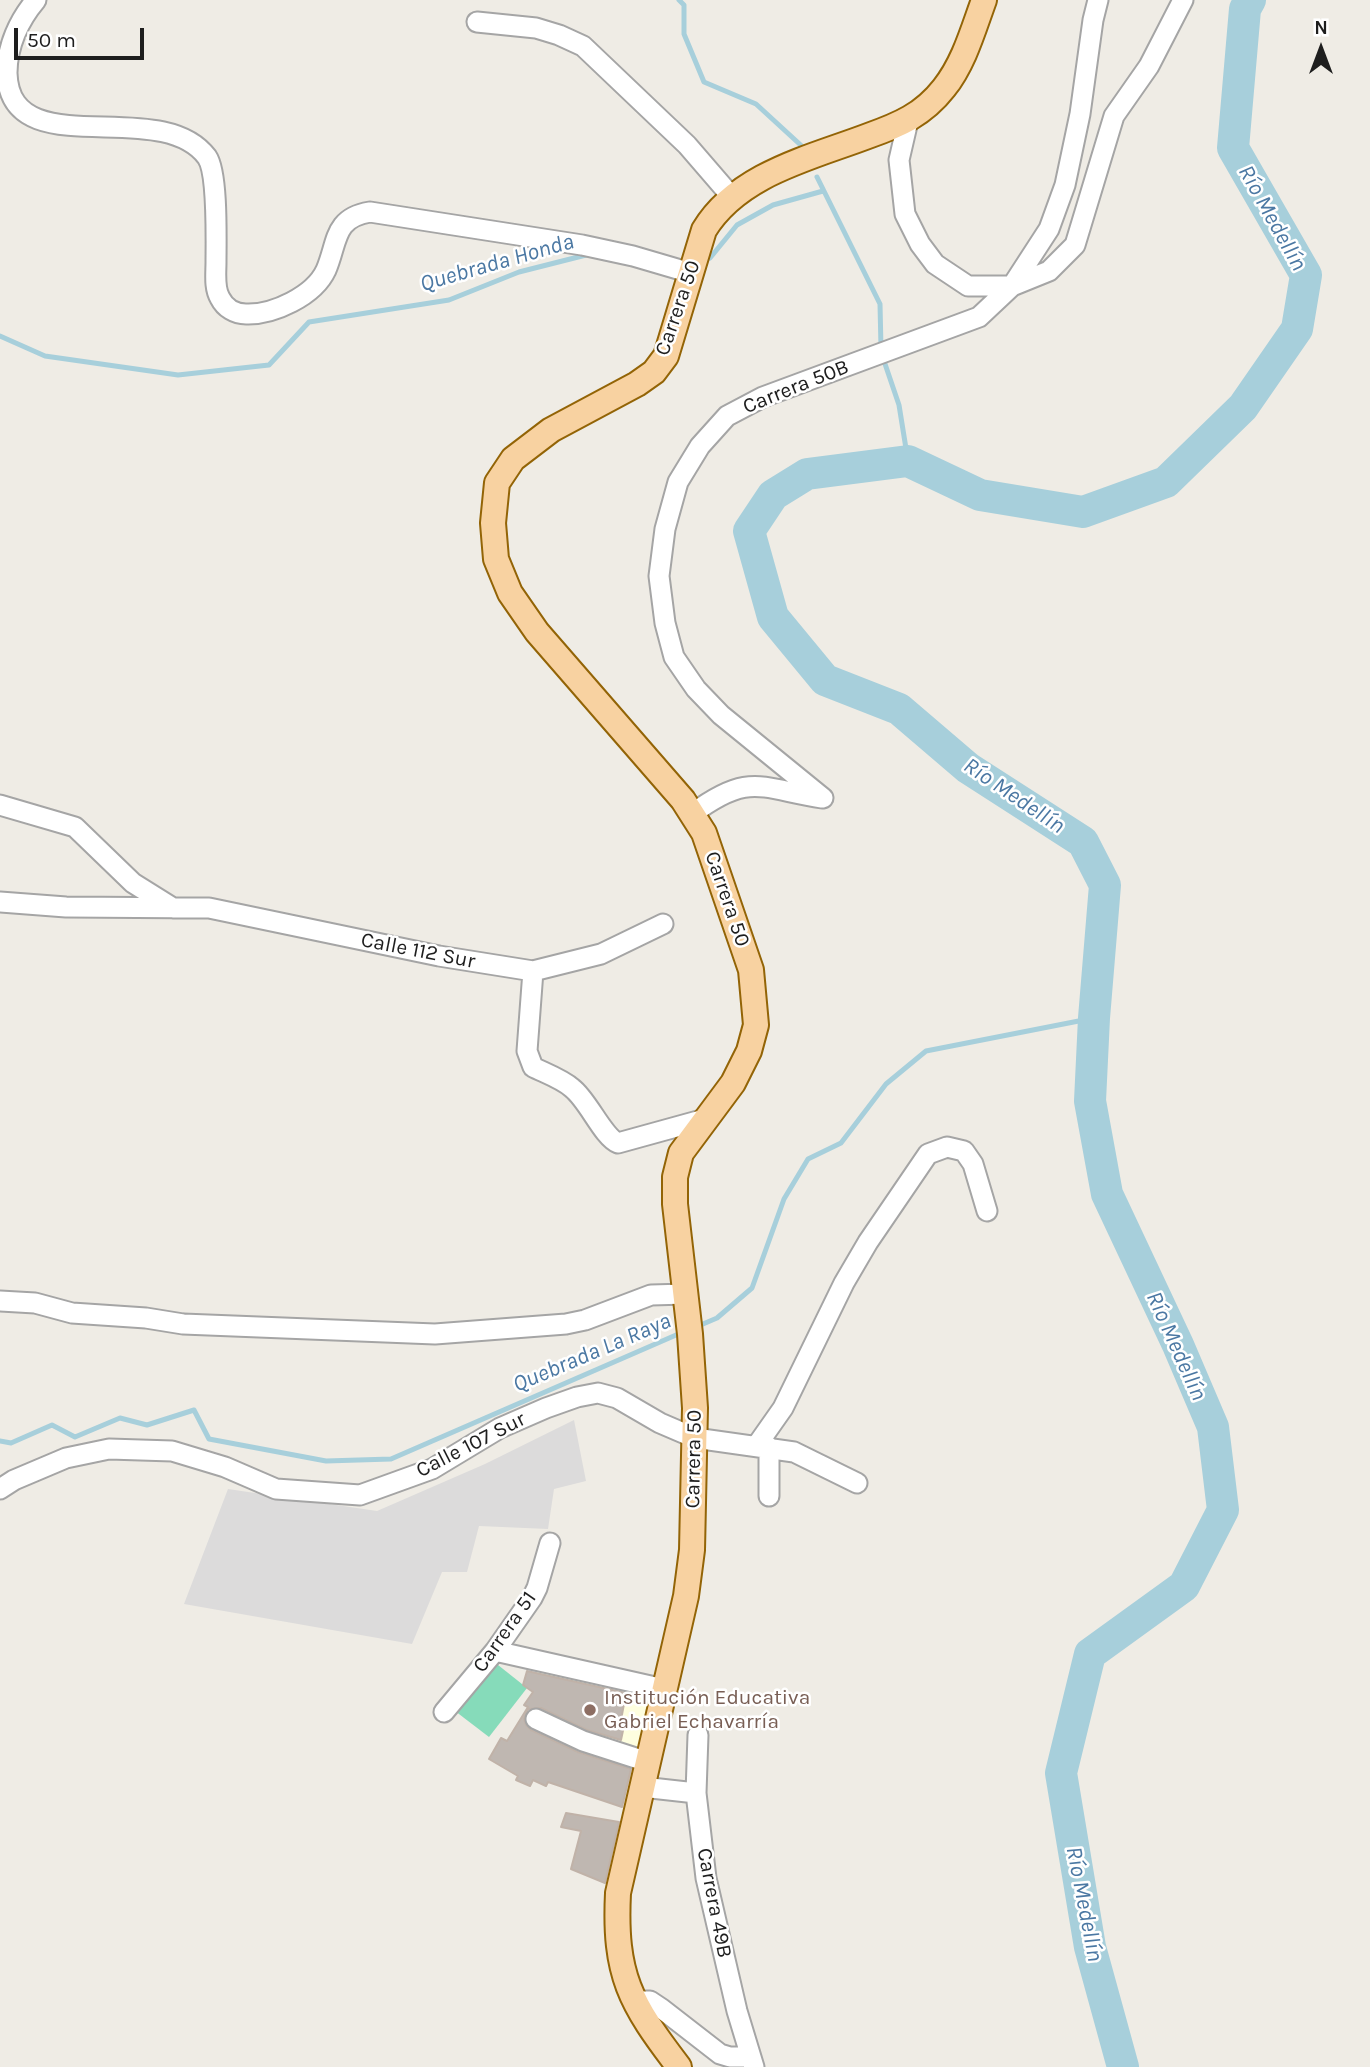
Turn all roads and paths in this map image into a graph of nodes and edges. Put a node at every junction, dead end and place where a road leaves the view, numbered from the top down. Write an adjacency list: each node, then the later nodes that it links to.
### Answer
1 (36, 0): 8 (street)
2 (984, 0): 6 (main road, Carrera 50)
3 (1098, 0): 9 (street, Carrera 50B)
4 (1183, 0): 9 (street)
5 (477, 22): 7 (street)
6 (908, 121): 7 (main road, Carrera 50); 9 (street)
7 (731, 196): 8 (main road, Carrera 50)
8 (691, 273): 11 (main road, Carrera 50)
9 (1012, 286): 11 (street, Carrera 50B)
10 (0, 805): 13 (street)
11 (692, 814): 16 (main road, Carrera 50)
12 (0, 902): 13 (street, Calle 112 Sur)
13 (173, 908): 15 (street, Calle 112 Sur)
14 (663, 924): 15 (street)
15 (533, 971): 16 (street)
16 (705, 1119): 18 (main road, Carrera 50)
17 (987, 1211): 21 (street)
18 (686, 1294): 19 (street); 20 (main road, Carrera 50)
19 (0, 1301)
20 (695, 1438): 21 (street, Calle 107 Sur); 22 (street, Calle 107 Sur); 27 (main road, Carrera 50)
21 (763, 1446): 23 (street, Calle 107 Sur); 24 (street)
22 (5, 1483)
23 (857, 1483)
24 (769, 1496)
25 (551, 1543): 26 (street, Carrera 51)
26 (495, 1651): 27 (street); 28 (street, Carrera 51)
27 (664, 1689): 31 (main road, Carrera 50)
28 (444, 1712)
29 (536, 1719): 31 (street)
30 (698, 1735): 33 (street, Carrera 49B)
31 (648, 1762): 32 (main road, Carrera 50)
32 (642, 1787): 33 (street); 34 (main road, Carrera 50)
33 (696, 1793): 35 (street, Carrera 49B)
34 (634, 2001): 35 (street); 36 (main road, Carrera 50)
35 (752, 2062)
36 (679, 2067)

